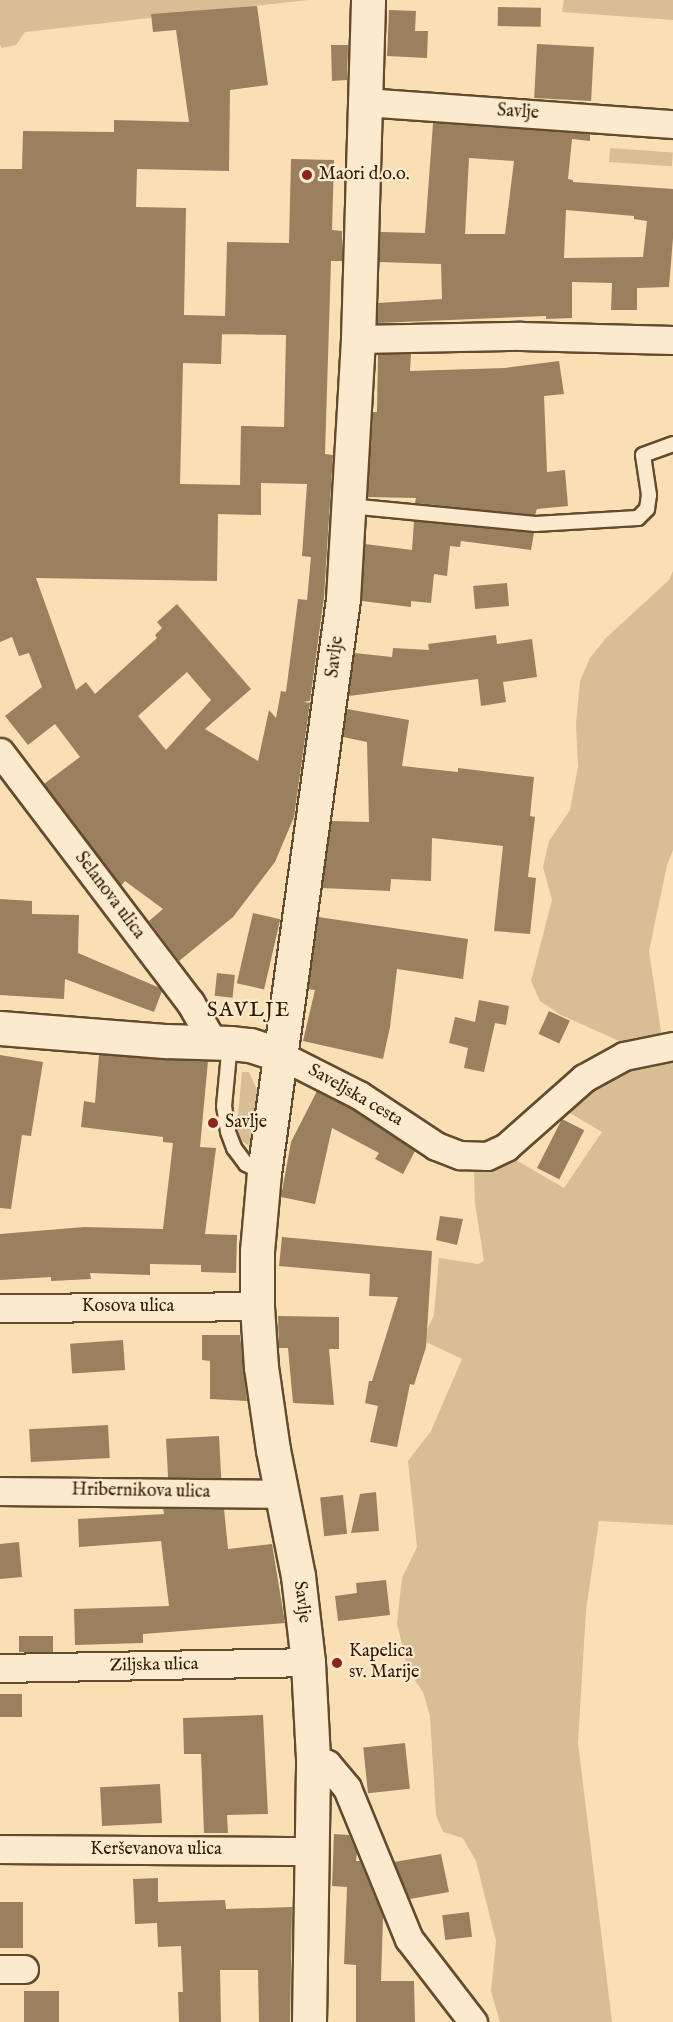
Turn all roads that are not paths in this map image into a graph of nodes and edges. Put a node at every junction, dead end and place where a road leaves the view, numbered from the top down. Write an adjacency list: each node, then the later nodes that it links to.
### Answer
1 (368, 0): 2 (street, Savlje)
2 (364, 102): 3 (street, Savlje); 4 (street, Savlje)
3 (673, 124)
4 (358, 339): 5 (street); 7 (street, Savlje)
5 (673, 340)
6 (673, 444): 7 (lane)
7 (349, 506): 12 (street, Savlje)
8 (0, 752): 10 (street, Selanova ulica)
9 (0, 1028): 10 (street, Saveljska cesta)
10 (222, 1042): 12 (street, Saveljska cesta); 13 (lane)
11 (673, 1046): 12 (street, Saveljska cesta)
12 (280, 1055): 13 (street, Savlje)
13 (264, 1173): 14 (street, Savlje)
14 (257, 1306): 15 (street, Kosova ulica); 17 (street, Savlje)
15 (0, 1308)
16 (0, 1491): 17 (street, Hribernikova ulica)
17 (282, 1494): 18 (street, Savlje)
18 (308, 1662): 19 (street, Ziljska ulica); 20 (street, Savlje)
19 (0, 1668)
20 (313, 1758): 22 (street, Savlje); 24 (street)
21 (0, 1849): 22 (street, Kerševanova ulica)
22 (312, 1851): 23 (street, Savlje)
23 (309, 2022)
24 (474, 2022)

